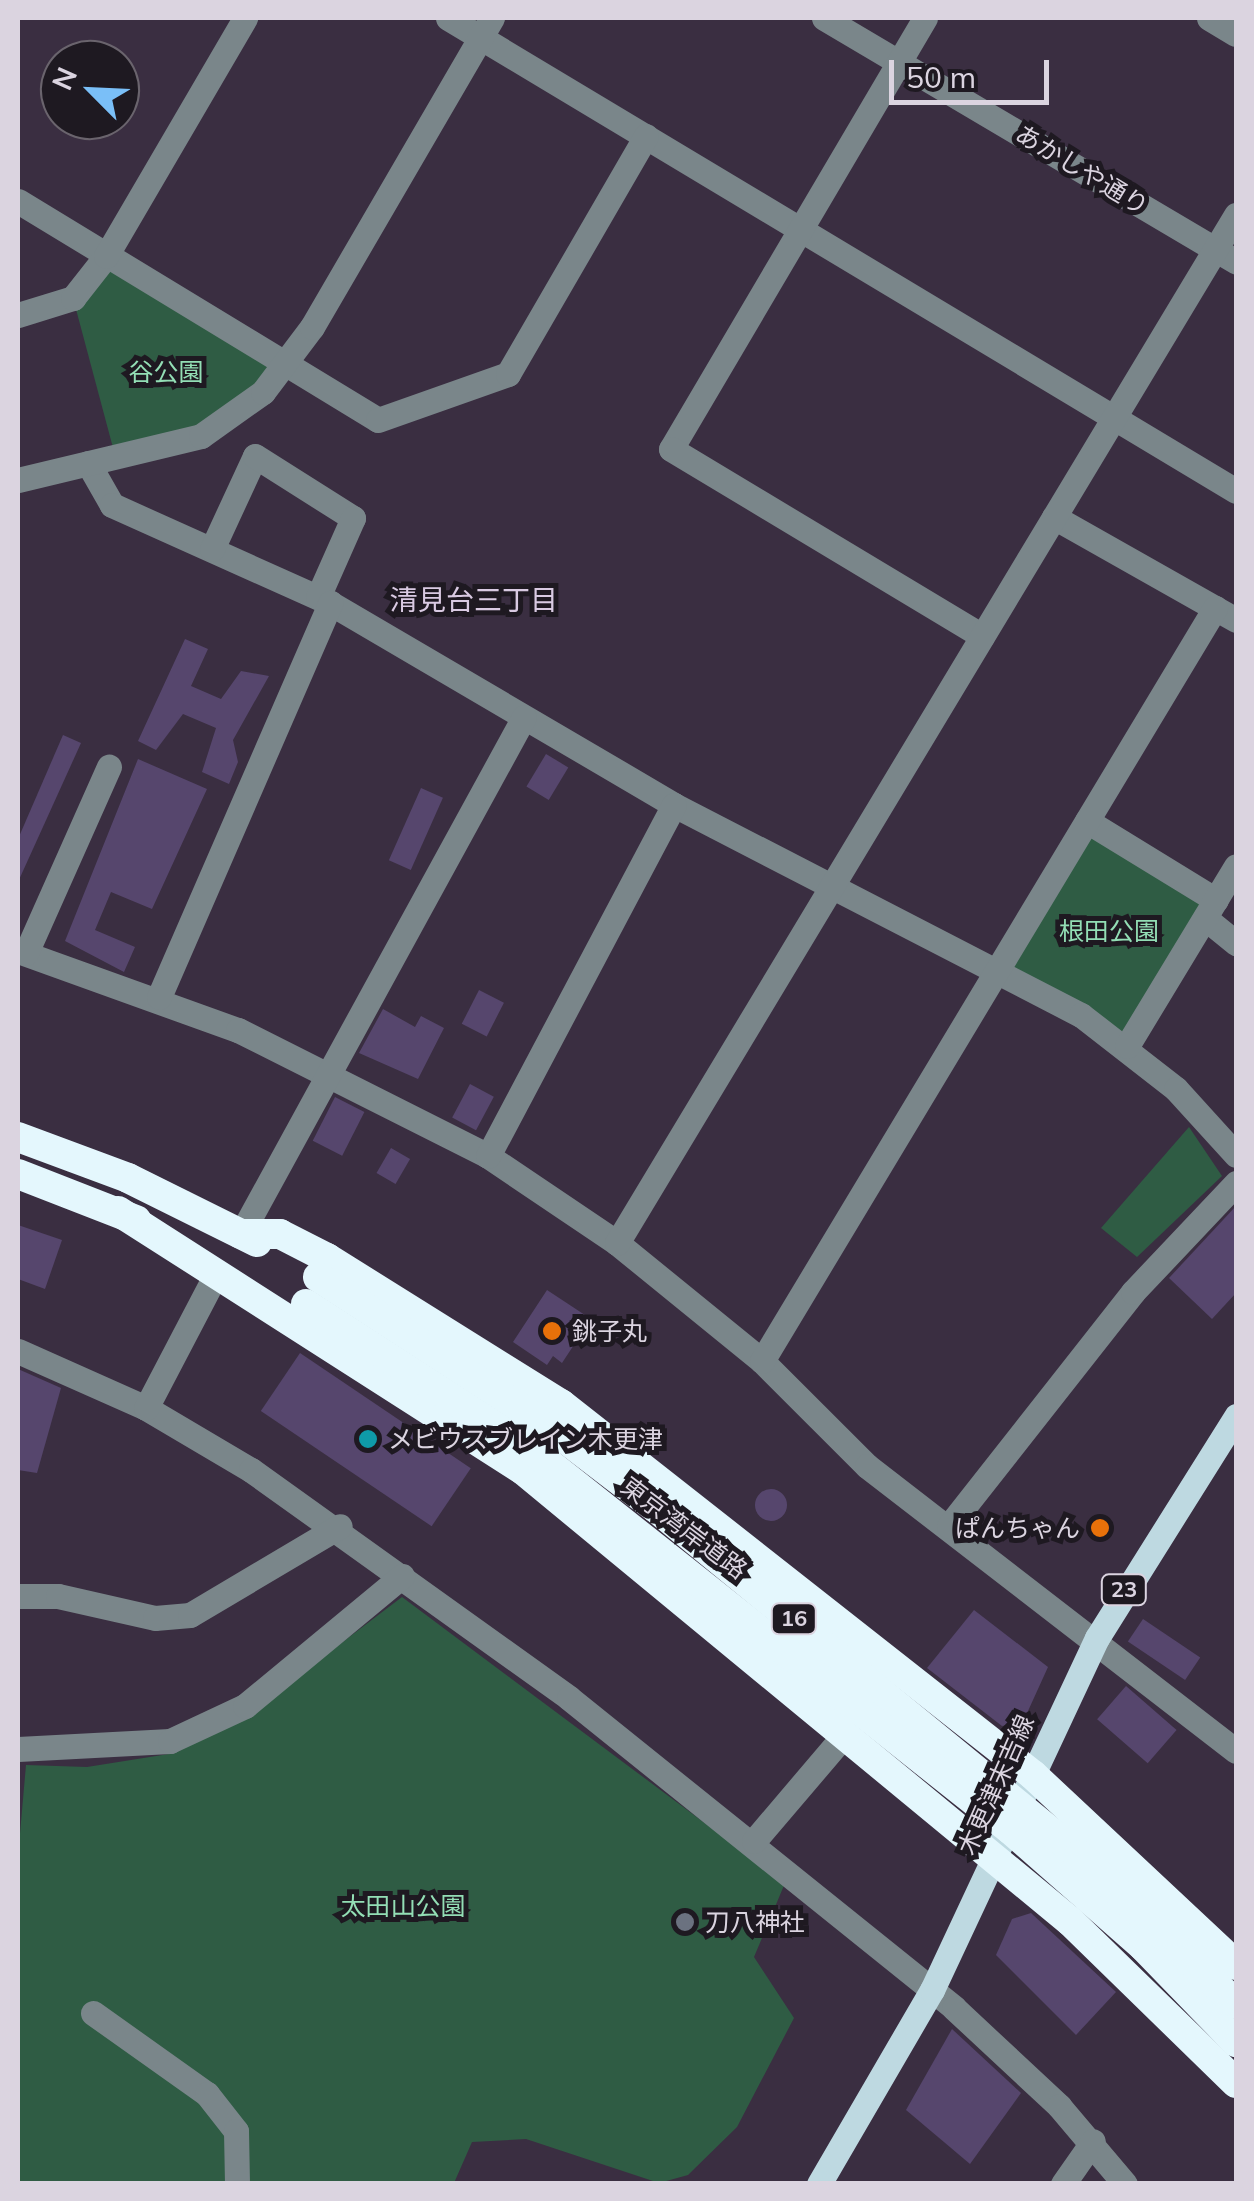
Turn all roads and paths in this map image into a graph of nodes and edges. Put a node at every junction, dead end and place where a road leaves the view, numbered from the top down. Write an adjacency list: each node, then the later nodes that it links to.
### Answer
1 (245, 18): 13 (street)
2 (448, 18): 6 (street)
3 (824, 18): 8 (street, あかしや通り)
4 (925, 18): 8 (street)
5 (1209, 18): 7 (street)
6 (486, 27): 9 (street); 16 (street)
7 (1236, 32)
8 (898, 61): 12 (street); 14 (street, あかしや通り)
9 (646, 136): 12 (street); 16 (street)
10 (18, 201): 13 (street)
11 (1236, 215): 14 (street)
12 (802, 230): 17 (street); 25 (street)
13 (106, 256): 15 (street); 16 (street)
14 (1226, 256): 17 (street)
15 (18, 315)
16 (288, 364): 18 (street)
17 (1114, 418): 20 (street); 21 (street)
18 (88, 463): 19 (street); 22 (street)
19 (18, 480)
20 (1236, 490)
21 (1054, 518): 24 (street); 25 (street)
22 (212, 549): 23 (street); 23 (street)
23 (324, 600): 26 (street); 36 (street)
24 (1226, 614): 29 (street)
25 (982, 636): 31 (street)
26 (524, 717): 28 (street); 38 (street)
27 (108, 767): 34 (street)
28 (674, 805): 31 (street); 41 (street)
29 (1087, 822): 32 (street); 35 (street)
30 (1236, 866): 32 (street)
31 (832, 886): 35 (street); 46 (street)
32 (1210, 909): 33 (street); 37 (street)
33 (1236, 943)
34 (22, 952): 36 (street)
35 (997, 971): 37 (street); 50 (street)
36 (159, 997): 38 (street)
37 (1127, 1046): 40 (street)
38 (330, 1072): 41 (street); 45 (street)
39 (18, 1137): 45 (highway, 東京湾岸道路 / 16)
40 (1236, 1155)
41 (488, 1156): 46 (street)
42 (18, 1174): 44 (highway, 東京湾岸道路 / 16)
43 (1236, 1183): 54 (street)
44 (118, 1211): 47 (highway, 16); 48 (highway, 東京湾岸道路 / 16)
45 (241, 1234): 48 (highway, 東京湾岸道路 / 16); 61 (highway, 16)
46 (616, 1243): 50 (street)
47 (216, 1276): 51 (street); 58 (highway, 16)
48 (312, 1291): 66 (highway, 東京湾岸道路 / 16, bridge); 68 (highway, 東京湾岸道路 / 16, bridge)
49 (18, 1351): 51 (street)
50 (762, 1361): 54 (street)
51 (146, 1408): 53 (street)
52 (1236, 1416): 57 (main road, 木更津末吉線 / 23)
53 (340, 1526): 55 (street); 56 (street)
54 (950, 1526): 57 (street)
55 (402, 1576): 59 (street); 62 (street)
56 (18, 1596)
57 (1097, 1638): 60 (street); 61 (main road, 木更津末吉線 / 23)
58 (844, 1734): 62 (street); 63 (highway, 16)
59 (18, 1749)
60 (1236, 1751)
61 (1033, 1775): 63 (main road, 木更津末吉線 / 23); 64 (highway, 16)
62 (754, 1841): 65 (street)
63 (996, 1858): 65 (main road, 木更津末吉線 / 23); 69 (highway, 16)
64 (1236, 1965)
65 (932, 1990): 70 (street); 72 (main road, 木更津末吉線 / 23)
66 (1236, 2004)
67 (93, 2013): 71 (street)
68 (1236, 2042)
69 (1236, 2084)
70 (1093, 2141): 73 (street); 74 (street)
71 (238, 2184)
72 (818, 2184)
73 (1064, 2184)
74 (1125, 2184)

